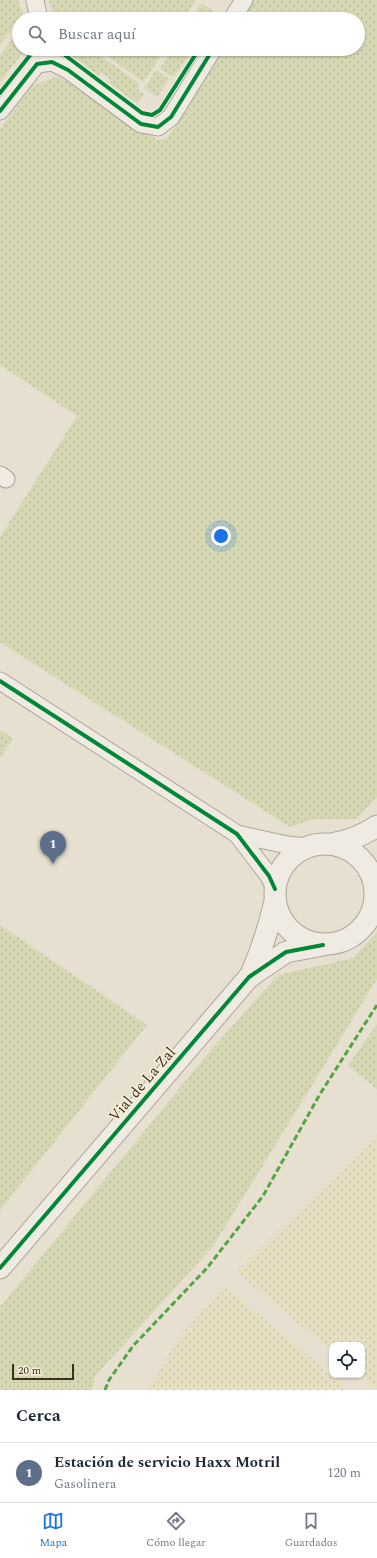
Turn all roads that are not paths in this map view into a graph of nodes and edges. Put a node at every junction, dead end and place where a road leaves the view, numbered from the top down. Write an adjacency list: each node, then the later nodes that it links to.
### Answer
1 (35, 0): 3 (street)
2 (244, 0): 4 (street)
3 (38, 12)
4 (236, 12)
5 (45, 56): 6 (street); 7 (street)
6 (209, 56)
7 (0, 111)
8 (0, 681): 10 (street)
9 (377, 826): 11 (street)
10 (237, 834): 12 (street); 14 (street)
11 (331, 844): 12 (street); 13 (street)
12 (306, 847): 14 (street)
13 (376, 886): 15 (street)
14 (275, 895): 15 (street); 16 (street, Vial de La Zal)
15 (323, 945): 16 (street, Vial de La Zal)
16 (249, 977): 17 (street, Vial de La Zal)
17 (0, 1268)

